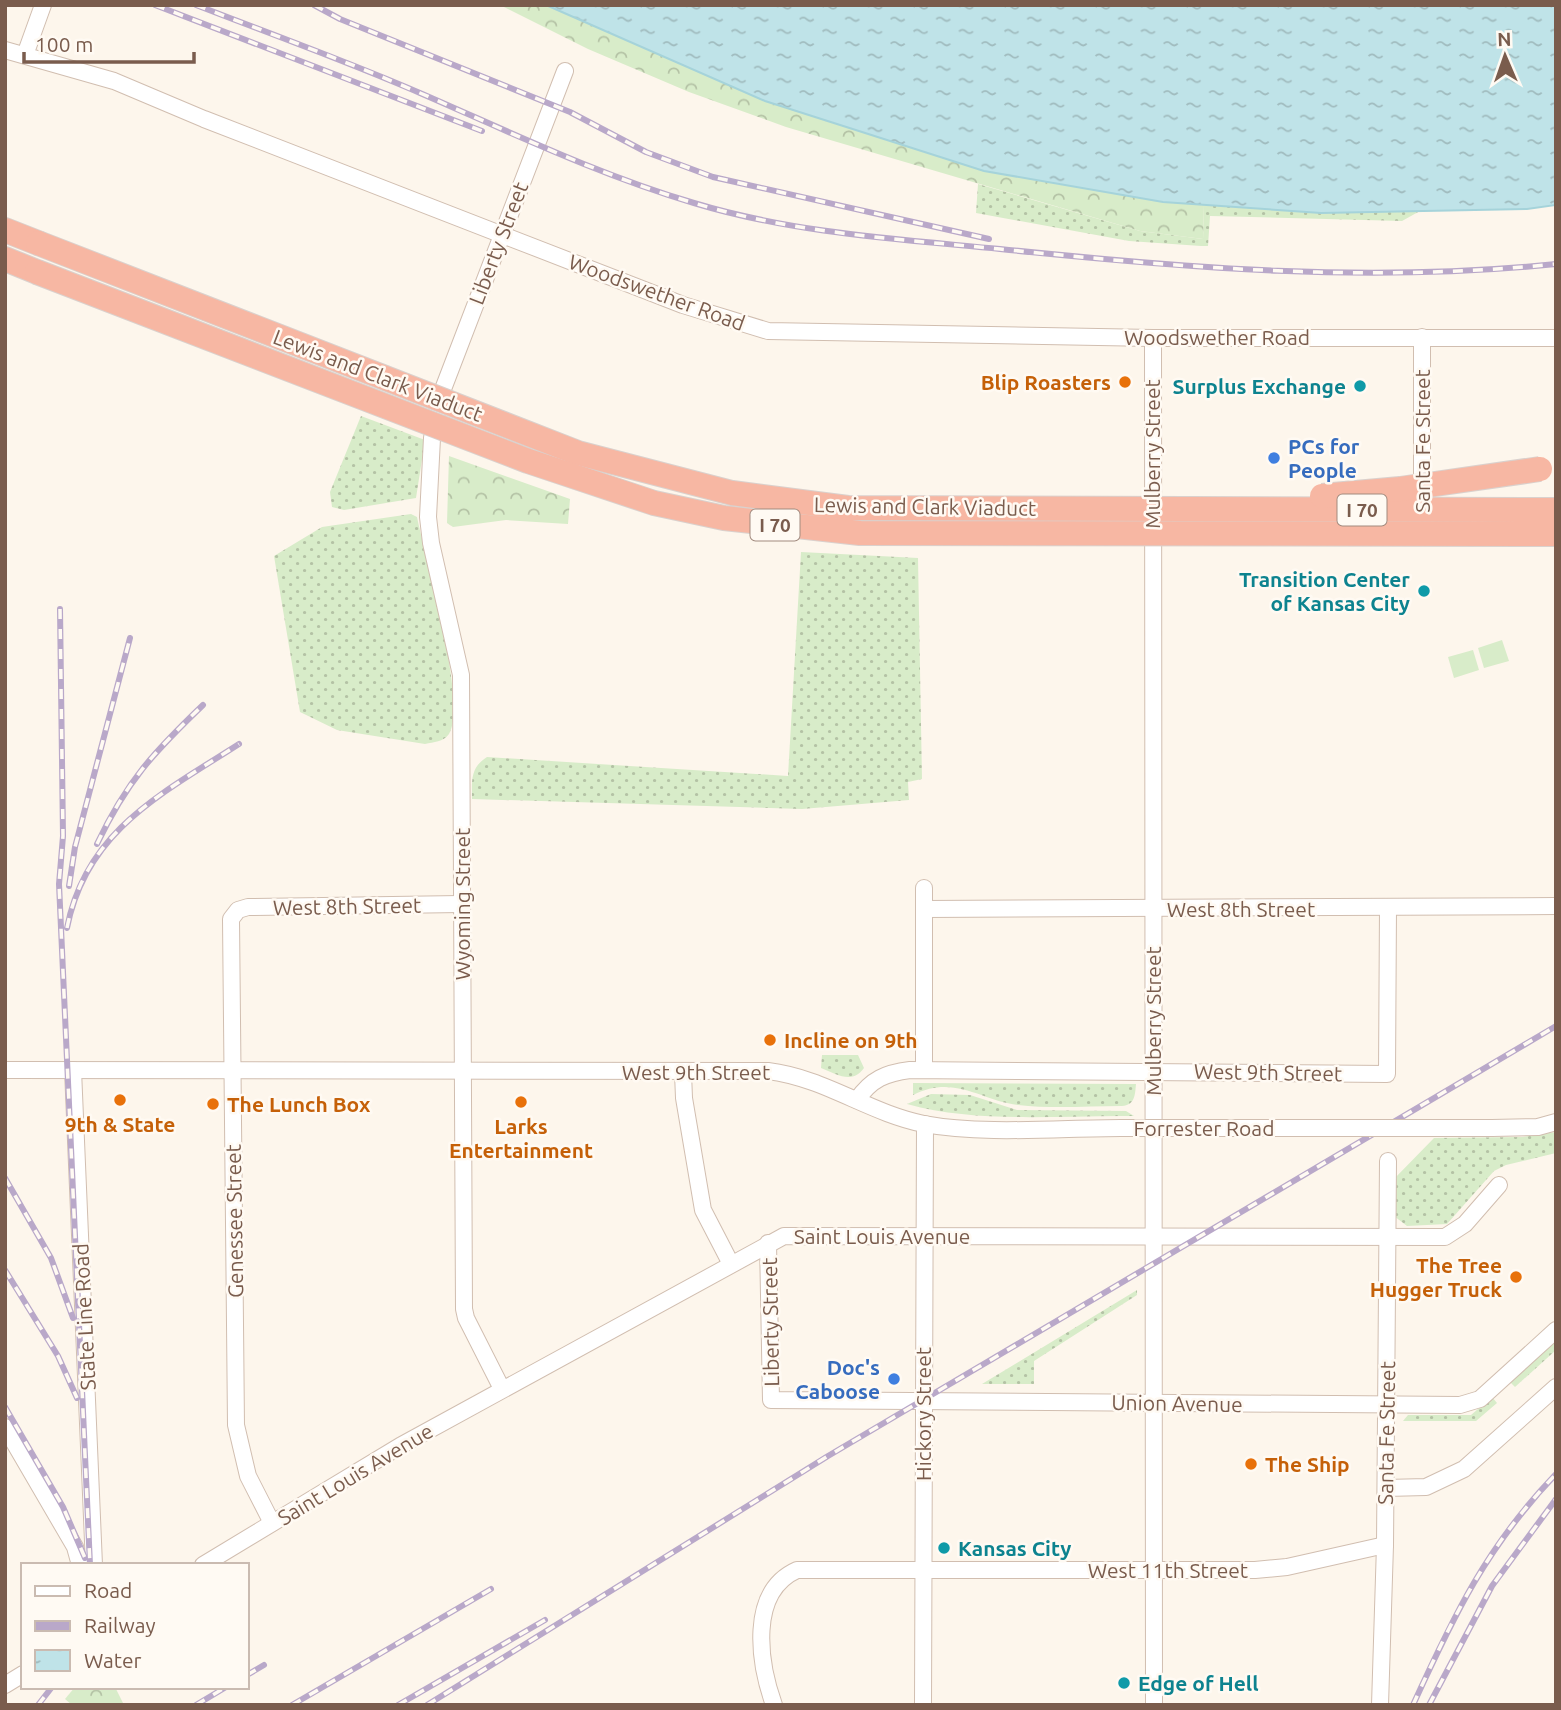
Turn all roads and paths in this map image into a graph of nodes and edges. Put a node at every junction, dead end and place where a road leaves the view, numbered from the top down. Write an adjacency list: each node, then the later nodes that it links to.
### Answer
1 (43, 5): 3 (street)
2 (5, 50): 3 (street, Woodswether Road)
3 (25, 55): 6 (street, Woodswether Road)
4 (565, 71): 6 (street, Liberty Street)
5 (5, 230): 13 (highway, Lewis and Clark Viaduct / I 70, bridge)
6 (501, 235): 9 (street, Woodswether Road); 11 (street, Liberty Street)
7 (5, 259): 15 (highway, Lewis and Clark Viaduct / I 70, bridge)
8 (1422, 337): 9 (street, Woodswether Road); 10 (street, Woodswether Road); 16 (street, Santa Fe Street)
9 (1153, 338): 22 (street, Mulberry Street)
10 (1556, 338)
11 (436, 415): 18 (street, Wyoming Street)
12 (1556, 468): 13 (highway, bridge)
13 (1168, 510): 14 (highway, Lewis and Clark Viaduct / I 70, bridge)
14 (1556, 510)
15 (1556, 534)
16 (1422, 544)
17 (924, 888): 21 (street)
18 (461, 904): 23 (street, West 8th Street); 27 (street, Wyoming Street)
19 (1556, 906): 20 (street, West 8th Street)
20 (1388, 908): 22 (street, West 8th Street); 29 (street, West 9th Street)
21 (925, 909): 22 (street, West 8th Street); 28 (street)
22 (1154, 910): 29 (street, Mulberry Street)
23 (235, 914): 26 (street, Genessee Street)
24 (5, 1070): 25 (street, West 9th Street)
25 (73, 1070): 26 (street, West 9th Street); 53 (street, State Line Road)
26 (233, 1070): 27 (street, West 9th Street); 50 (street, Genessee Street)
27 (462, 1070): 30 (street, West 9th Street); 43 (street, Wyoming Street)
28 (924, 1070): 29 (street, West 9th Street); 31 (street, West 9th Street)
29 (1154, 1071): 37 (street, Mulberry Street)
30 (683, 1073): 31 (street, West 9th Street); 40 (street, Liberty Street)
31 (857, 1100): 33 (street, Forrester Road)
32 (1556, 1122): 33 (street, Forrester Road, bridge)
33 (925, 1124): 36 (street, Hickory Street)
34 (1388, 1161): 38 (street, Santa Fe Street)
35 (1499, 1185): 38 (street, Saint Louis Avenue)
36 (925, 1236): 37 (street, Saint Louis Avenue); 39 (street, Saint Louis Avenue); 44 (street, Hickory Street)
37 (1153, 1236): 38 (street, Saint Louis Avenue); 46 (street, Mulberry Street)
38 (1388, 1238): 47 (street, Santa Fe Street)
39 (768, 1243): 40 (street, Saint Louis Avenue); 45 (street, Liberty Street)
40 (731, 1264): 43 (street, Saint Louis Avenue)
41 (1556, 1330): 47 (street, Union Avenue)
42 (1556, 1387): 49 (street)
43 (502, 1389): 50 (street, Saint Louis Avenue)
44 (923, 1399): 45 (street, Union Avenue); 46 (street, Union Avenue); 55 (street, Hickory Street)
45 (771, 1400)
46 (1154, 1403): 47 (street, Union Avenue); 56 (street, Mulberry Street)
47 (1387, 1405): 49 (street, Santa Fe Street)
48 (5, 1426): 52 (street)
49 (1386, 1488): 51 (street, Santa Fe Street)
50 (272, 1523): 54 (street, Saint Louis Avenue)
51 (1385, 1545): 56 (street, West 11th Street); 62 (street, Santa Fe Street)
52 (79, 1563)
53 (94, 1563)
54 (206, 1563)
55 (923, 1570): 56 (street, West 11th Street); 59 (street, West 11th Street); 60 (street, Hickory Street)
56 (1152, 1571): 61 (street, Mulberry Street)
57 (21, 1675): 58 (street)
58 (5, 1685)
59 (774, 1705)
60 (923, 1705)
61 (1154, 1705)
62 (1380, 1705)

